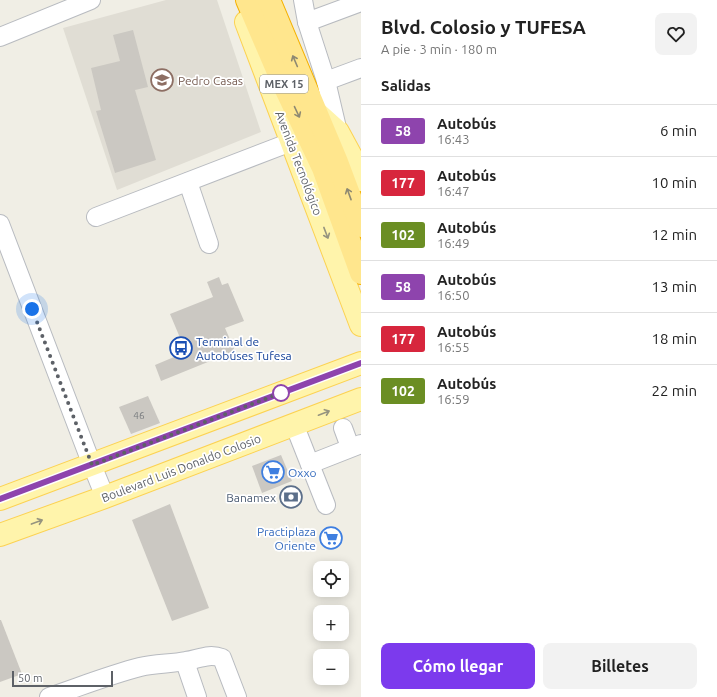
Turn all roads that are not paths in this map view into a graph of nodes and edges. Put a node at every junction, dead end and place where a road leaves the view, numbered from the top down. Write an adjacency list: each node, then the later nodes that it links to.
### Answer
1 (91, 0): 8 (street)
2 (238, 0): 13 (main road, Avenida Tecnológico)
3 (247, 0): 21 (highway, Avenida Tecnológico / MEX 15, one-way to 21)
4 (268, 0): 11 (highway, MEX 15, one-way to 4)
5 (303, 0): 7 (street)
6 (361, 2): 7 (street)
7 (307, 22): 10 (street)
8 (0, 37)
9 (361, 68): 10 (street)
10 (326, 81): 12 (street)
11 (318, 114): 12 (main road); 19 (highway, MEX 15, one-way to 11)
12 (338, 132): 14 (main road)
13 (291, 142): 16 (street); 22 (main road, Avenida Tecnológico, one-way to 22)
14 (356, 154): 15 (main road)
15 (361, 180)
16 (188, 182): 17 (street); 20 (street)
17 (96, 217)
18 (0, 224): 31 (street)
19 (361, 226)
20 (209, 244)
21 (361, 273)
22 (361, 325)
23 (361, 363): 25 (main road)
24 (361, 399): 26 (main road, Boulevard Luis Donaldo Colosio, one-way to 24)
25 (208, 421): 29 (main road); 31 (main road)
26 (294, 424): 29 (main road, Boulevard Luis Donaldo Colosio); 30 (street)
27 (342, 428): 28 (street)
28 (356, 446): 30 (street)
29 (219, 453): 32 (main road, Boulevard Luis Donaldo Colosio)
30 (310, 464): 34 (street)
31 (92, 465): 32 (street); 33 (main road)
32 (105, 497): 35 (main road, Boulevard Luis Donaldo Colosio, one-way to 32)
33 (0, 499)
34 (326, 505)
35 (0, 535)
36 (185, 662): 37 (street); 38 (street); 39 (street)
37 (49, 697)
38 (197, 697)
39 (237, 697)

